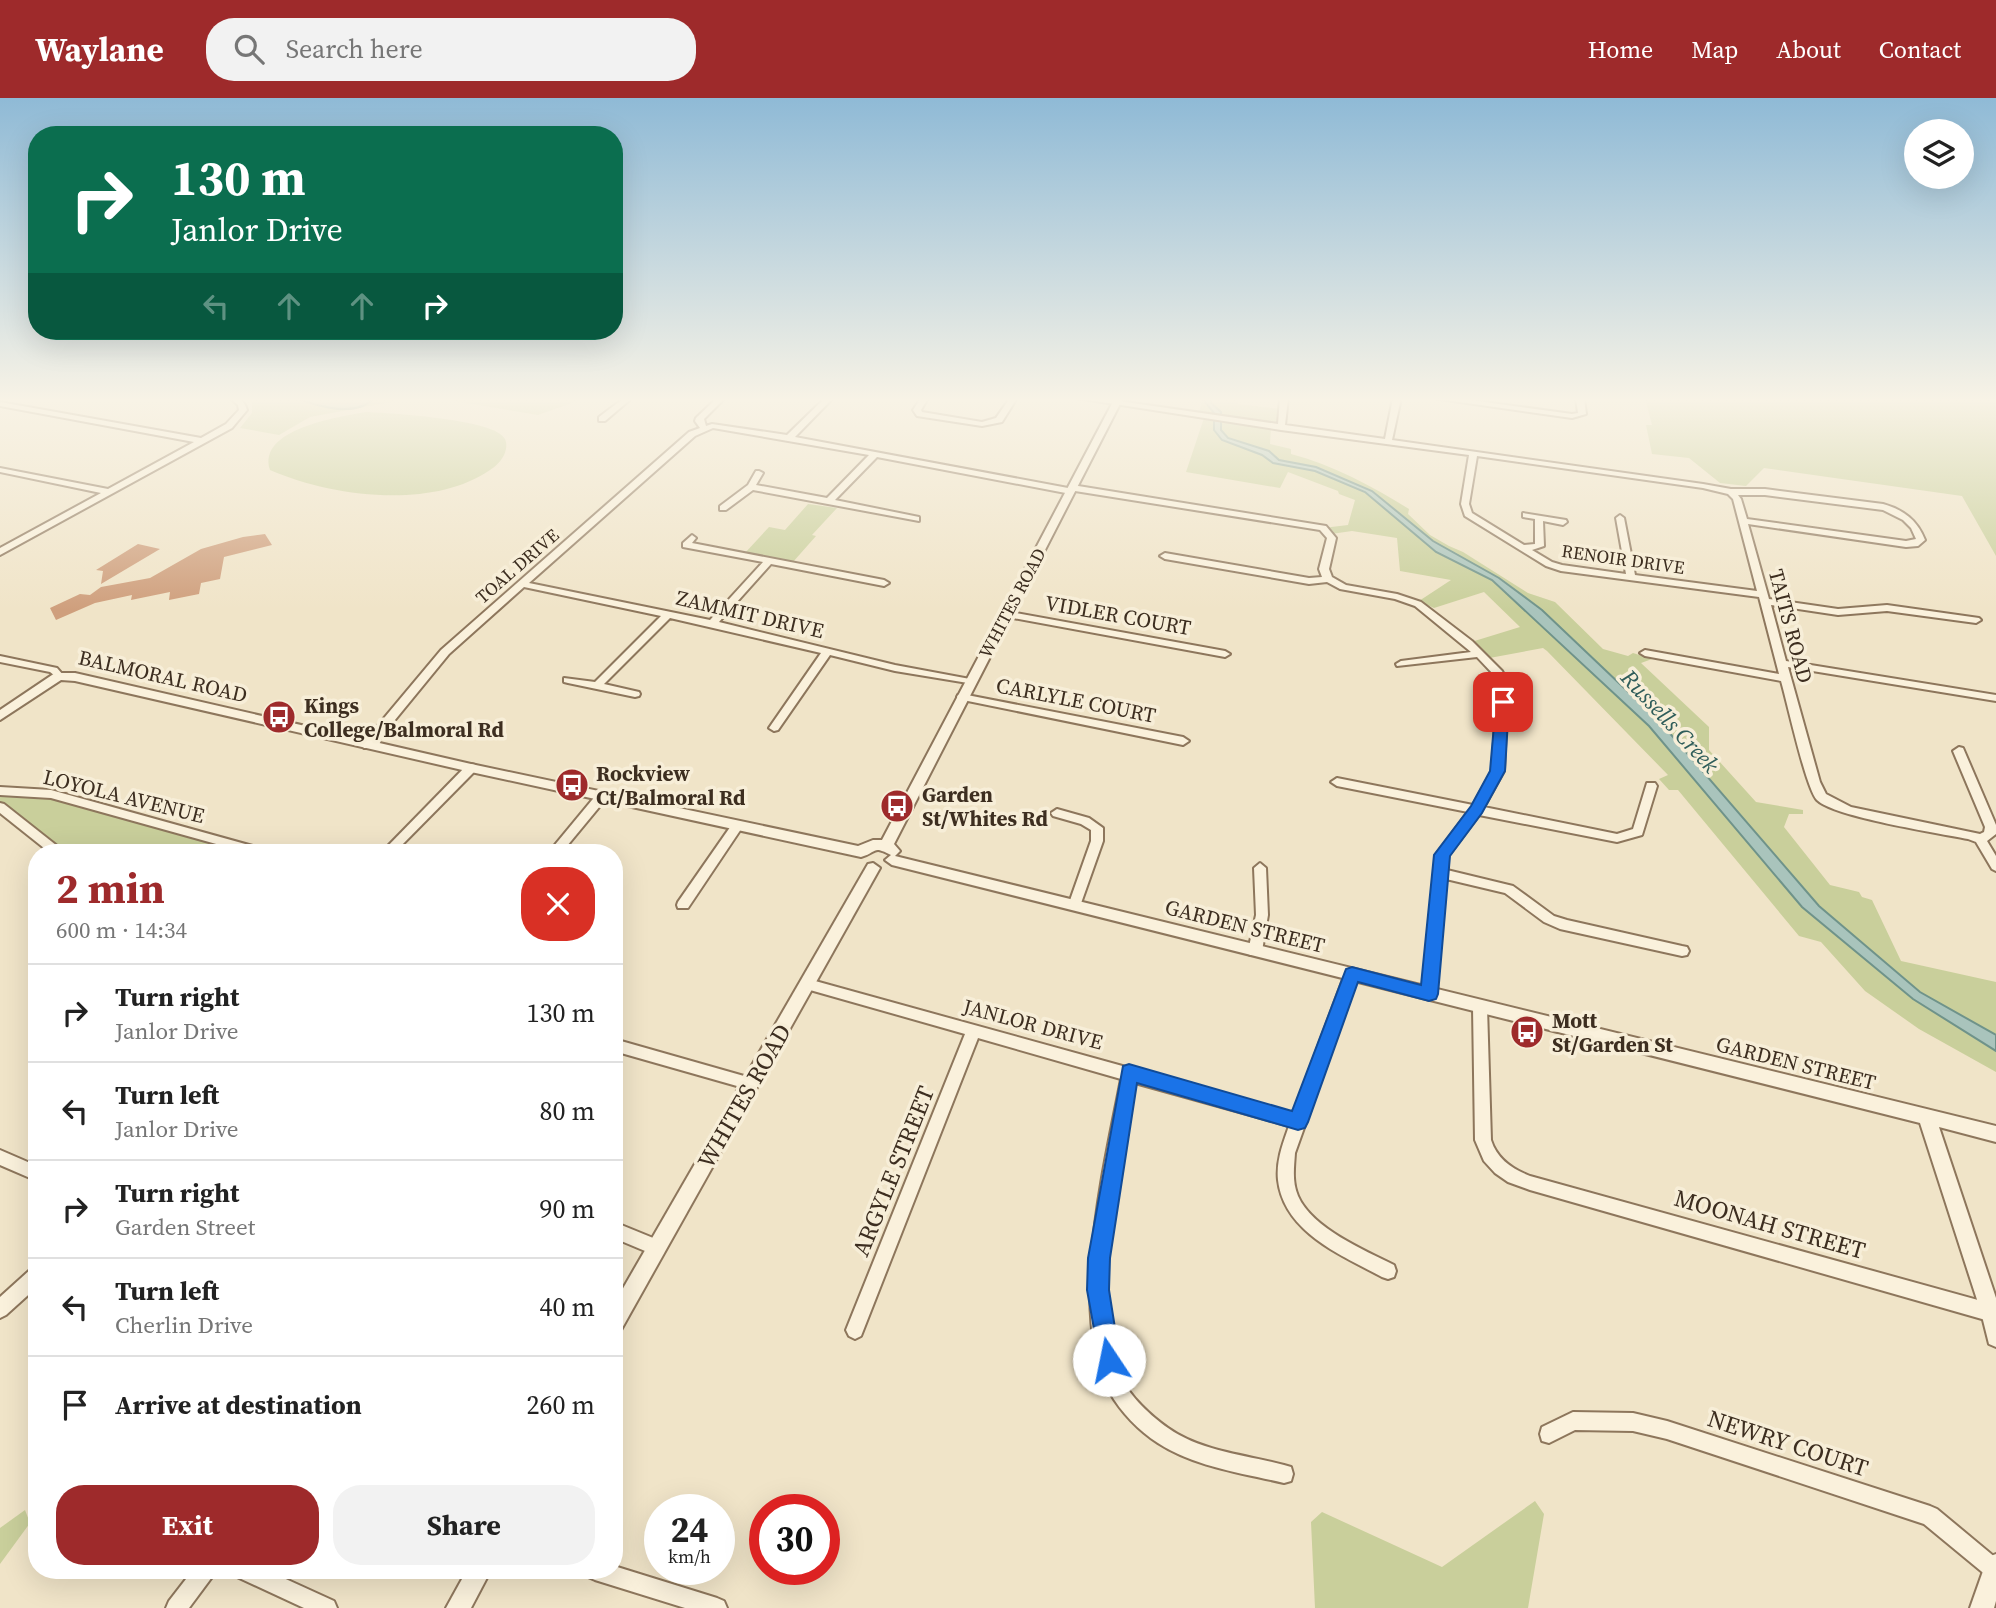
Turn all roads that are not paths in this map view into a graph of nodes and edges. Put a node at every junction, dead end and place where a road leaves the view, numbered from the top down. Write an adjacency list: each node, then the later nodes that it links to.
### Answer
1 (153, 468): 12 (street)
2 (656, 468): 30 (street, TOAL DRIVE)
3 (860, 468): 14 (street)
4 (956, 468): 11 (street)
5 (1083, 468): 11 (street, WHITES ROAD)
6 (1471, 468): 23 (street, RENOIR DRIVE)
7 (1573, 468): 13 (street)
8 (0, 470): 12 (street)
9 (758, 473): 10 (street)
10 (751, 486): 14 (street); 15 (street)
11 (1072, 489): 28 (street); 33 (street, WHITES ROAD)
12 (109, 492): 24 (street)
13 (1731, 492): 20 (street, TAITS ROAD); 20 (street)
14 (829, 501): 18 (street)
15 (723, 508)
16 (1527, 515): 19 (street)
17 (1620, 518): 27 (street)
18 (916, 519)
19 (1539, 519): 21 (street); 23 (street)
20 (1743, 521): 31 (street, TAITS ROAD)
21 (1563, 522)
22 (686, 544): 26 (street)
23 (1521, 548): 27 (street, RENOIR DRIVE)
24 (1, 552)
25 (1165, 556): 28 (street)
26 (769, 561): 29 (street); 35 (street)
27 (1631, 576): 31 (street, RENOIR DRIVE)
28 (1328, 579): 39 (street)
29 (884, 583)
30 (521, 584): 32 (street, ZAMMIT DRIVE); 54 (street, TOAL DRIVE)
31 (1764, 598): 34 (street, RENOIR DRIVE); 41 (street, TAITS ROAD)
32 (668, 614): 35 (street, ZAMMIT DRIVE); 47 (street)
33 (1005, 614): 38 (street, VIDLER COURT); 46 (street, WHITES ROAD)
34 (1976, 620)
35 (712, 623): 36 (street, ZAMMIT DRIVE)
36 (827, 652): 46 (street, ZAMMIT DRIVE); 52 (street)
37 (1645, 653): 44 (street)
38 (1225, 654)
39 (1479, 654): 42 (street); 62 (street)
40 (0, 659): 43 (street)
41 (1781, 663): 44 (street, TAITS ROAD); 50 (street)
42 (1401, 664)
43 (59, 676): 51 (street, BALMORAL ROAD); 54 (street, BALMORAL ROAD)
44 (1784, 678): 65 (street, TAITS ROAD)
45 (568, 680): 47 (street)
46 (970, 682): 49 (street, WHITES ROAD)
47 (597, 686): 48 (street)
48 (635, 694)
49 (962, 697): 53 (street, CARLYLE COURT); 71 (street, WHITES ROAD)
50 (1996, 698)
51 (0, 716)
52 (774, 728)
53 (1183, 741)
54 (368, 744): 56 (street, BALMORAL ROAD)
55 (1959, 751): 65 (street)
56 (471, 768): 60 (street, BALMORAL ROAD); 68 (street)
57 (1337, 782): 62 (street)
58 (1651, 786): 62 (street)
59 (0, 791): 67 (street, LOYOLA AVENUE)
60 (601, 797): 64 (street, BALMORAL ROAD); 69 (street)
61 (0, 807): 66 (street)
62 (1477, 809): 75 (street)
63 (1057, 813): 77 (street)
64 (737, 826): 70 (street, BALMORAL ROAD); 76 (street)
65 (1980, 839): 72 (street)
66 (47, 844)
67 (217, 844)
68 (396, 844)
69 (562, 844)
70 (861, 852): 71 (street); 73 (street)
71 (889, 853): 73 (street); 77 (street, GARDEN STREET)
72 (1996, 866)
73 (873, 868): 81 (street, WHITES ROAD)
74 (1260, 868): 78 (street)
75 (1441, 873): 79 (street); 82 (street)
76 (682, 905)
77 (1074, 906): 78 (street, GARDEN STREET)
78 (1255, 951): 80 (street, GARDEN STREET)
79 (1682, 951)
80 (1352, 974): 82 (street, GARDEN STREET); 89 (street)
81 (808, 984): 84 (street, JANLOR DRIVE); 87 (street, WHITES ROAD)
82 (1429, 994): 83 (street, GARDEN STREET)
83 (1480, 1007): 88 (street, GARDEN STREET); 99 (street, MOONAH STREET)
84 (974, 1030): 86 (street, JANLOR DRIVE); 100 (street, ARGYLE STREET)
85 (623, 1048): 87 (street)
86 (1129, 1072): 89 (street, JANLOR DRIVE); 103 (street)
87 (751, 1084): 94 (street, WHITES ROAD)
88 (1927, 1118): 90 (street, GARDEN STREET); 99 (street)
89 (1298, 1122): 95 (street)
90 (1996, 1134)
91 (0, 1157): 92 (street)
92 (28, 1170)
93 (623, 1234): 94 (street)
94 (657, 1248): 97 (street, WHITES ROAD)
95 (1388, 1270)
96 (28, 1283): 98 (street)
97 (623, 1307)
98 (0, 1308)
99 (1993, 1313): 101 (street)
100 (855, 1330)
101 (1996, 1337)
102 (1549, 1434): 104 (street, NEWRY COURT)
103 (1284, 1474)
104 (1995, 1567): 113 (street)
105 (198, 1579): 109 (street)
106 (264, 1579): 110 (street)
107 (475, 1579): 111 (street)
108 (623, 1579): 112 (street)
109 (176, 1608)
110 (327, 1608)
111 (458, 1608)
112 (717, 1608)
113 (1982, 1608)

